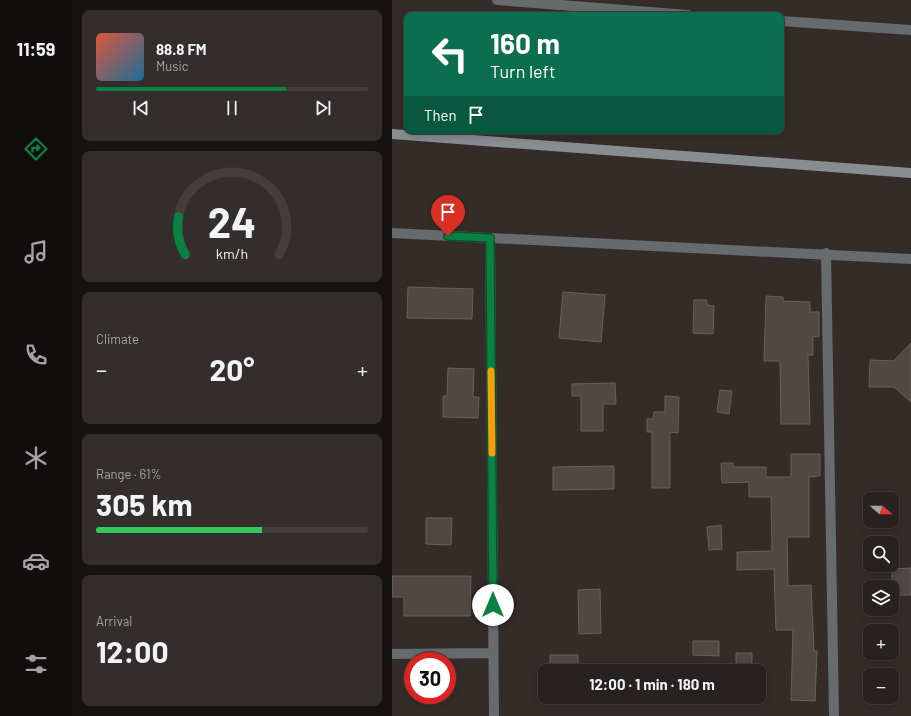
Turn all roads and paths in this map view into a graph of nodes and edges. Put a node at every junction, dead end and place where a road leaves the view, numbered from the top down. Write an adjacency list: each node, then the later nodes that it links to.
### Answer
1 (497, 0): 2 (street)
2 (650, 12)
3 (784, 21): 4 (street)
4 (911, 30)
5 (392, 134): 6 (street)
6 (911, 173)
7 (392, 233): 8 (street)
8 (490, 238): 9 (street); 11 (street)
9 (826, 253): 10 (street); 14 (street)
10 (911, 259)
11 (493, 653): 12 (street); 13 (street)
12 (392, 654)
13 (494, 716)
14 (834, 716)

